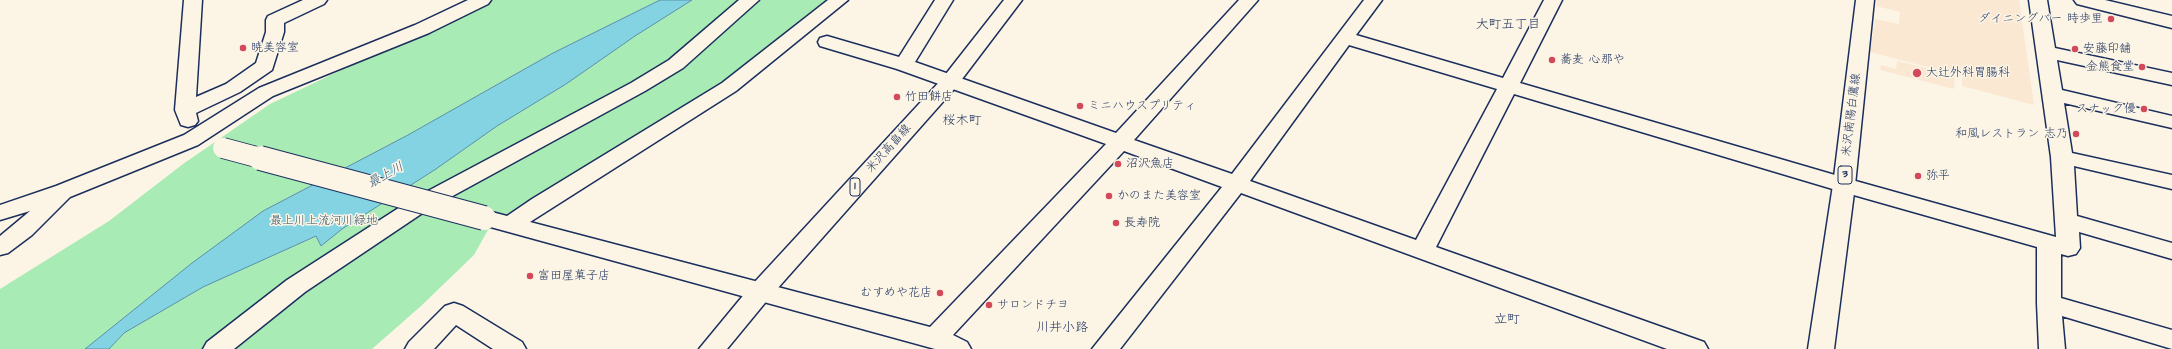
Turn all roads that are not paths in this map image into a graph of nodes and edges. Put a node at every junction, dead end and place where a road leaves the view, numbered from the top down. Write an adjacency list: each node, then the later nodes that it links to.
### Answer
1 (193, 0): 23 (street)
2 (318, 0): 23 (street)
3 (482, 0): 25 (street)
4 (750, 0): 43 (street)
5 (839, 0): 34 (street)
6 (944, 0): 18 (street)
7 (1013, 0): 20 (street, 米沢高畠線 / 1)
8 (1249, 0): 26 (street)
9 (1373, 0): 15 (street)
10 (1553, 0): 21 (street)
11 (1865, 0): 30 (street, 米沢南陽白鷹線 / 3)
12 (2038, 0): 17 (street)
13 (2083, 0): 14 (street)
14 (2172, 22)
15 (1346, 38): 21 (street); 29 (street)
16 (827, 42): 18 (street)
17 (2045, 52): 19 (street); 22 (street)
18 (904, 65): 20 (street)
19 (2172, 79)
20 (949, 83): 26 (street); 39 (street, 米沢高畠線 / 1)
21 (1508, 85): 30 (street); 38 (street)
22 (2052, 94): 24 (street); 27 (street)
23 (185, 110): 25 (street)
24 (2172, 122)
25 (191, 140): 31 (street); 34 (street, bridge)
26 (1120, 142): 29 (street); 41 (street)
27 (2062, 157): 28 (street); 33 (street)
28 (2172, 182)
29 (1236, 184): 38 (street); 48 (street)
30 (1844, 185): 35 (street); 50 (street, 米沢南陽白鷹線 / 3)
31 (64, 191): 32 (street); 36 (street)
32 (0, 213)
33 (2067, 221): 35 (street); 37 (street)
34 (511, 225): 39 (street)
35 (2049, 243): 40 (street)
36 (0, 247)
37 (2172, 250)
38 (1422, 252): 49 (street)
39 (760, 292): 41 (street); 46 (street, 米沢高畠線 / 1)
40 (2049, 303): 42 (street); 51 (street)
41 (935, 338): 47 (street)
42 (2172, 340)
43 (216, 349)
44 (418, 349): 45 (street)
45 (513, 349)
46 (712, 349)
47 (958, 349)
48 (1105, 349)
49 (1695, 349)
50 (1821, 349)
51 (2052, 349)

